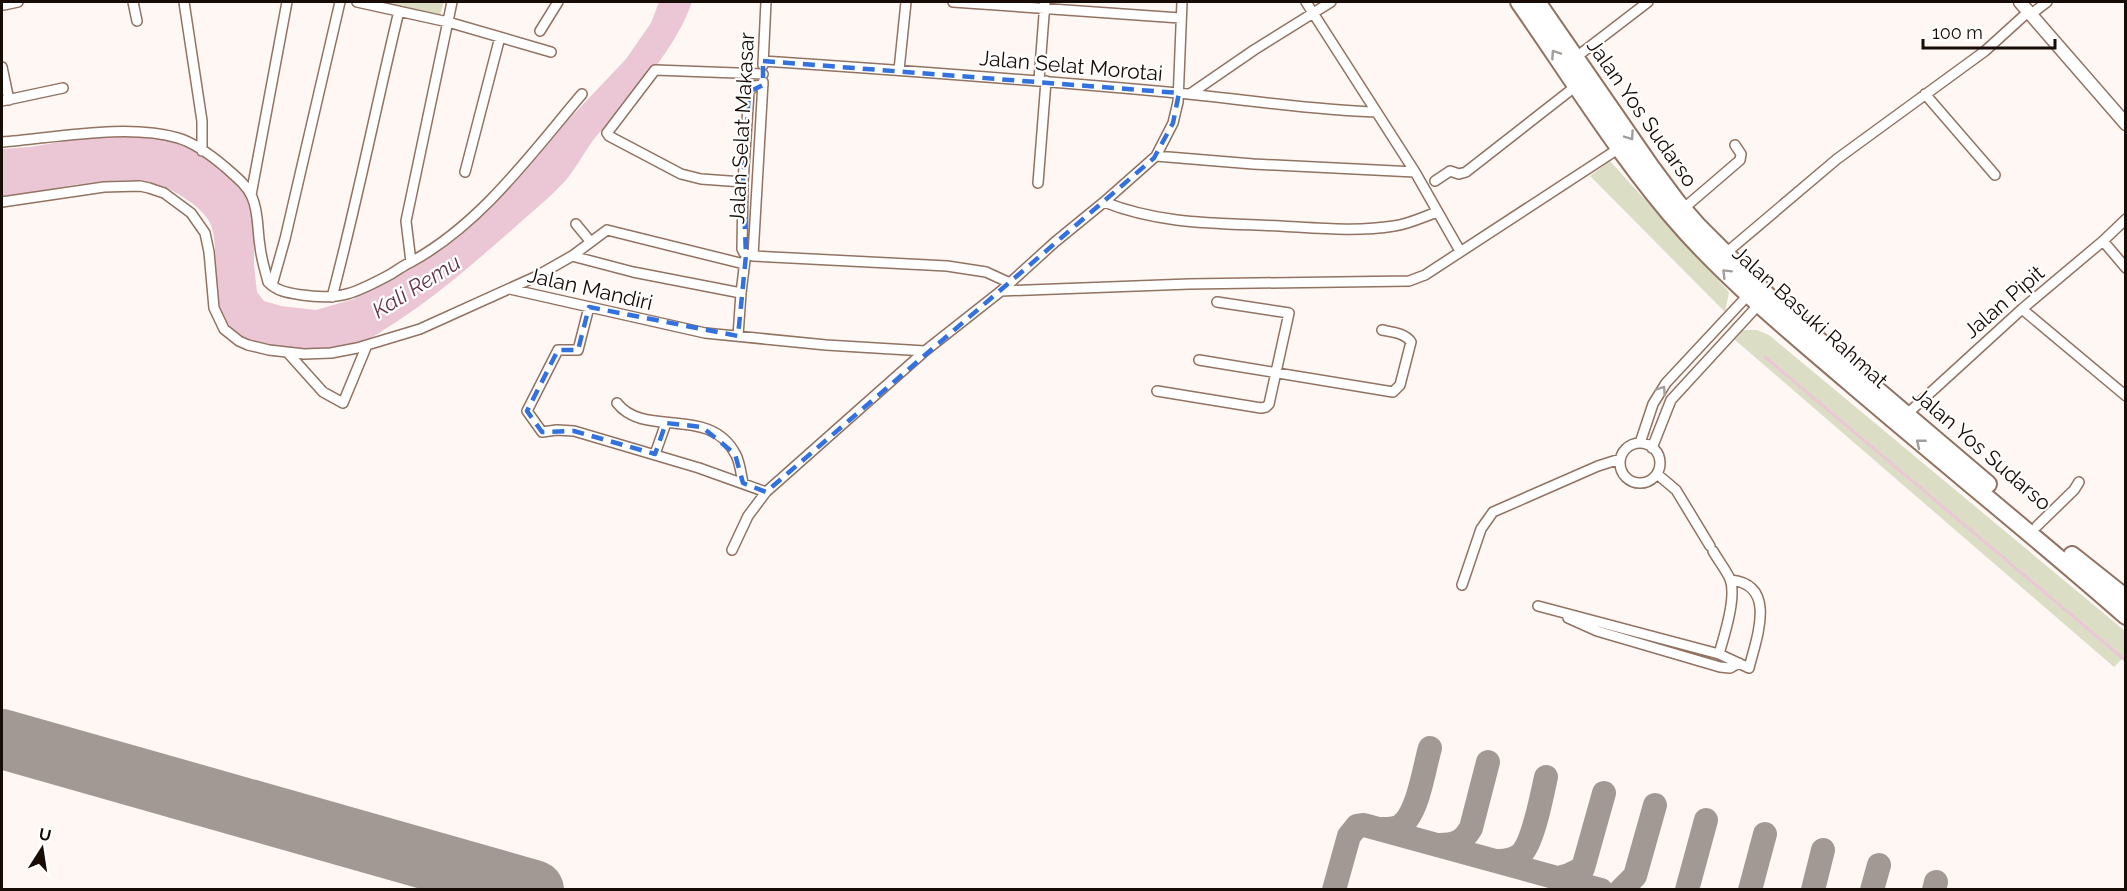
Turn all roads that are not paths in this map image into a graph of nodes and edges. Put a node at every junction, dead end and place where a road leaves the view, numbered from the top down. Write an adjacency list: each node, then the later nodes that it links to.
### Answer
1 (18, 2): 20 (street)
2 (133, 2): 26 (street)
3 (184, 2): 51 (street)
4 (287, 2): 59 (street)
5 (340, 2): 75 (street)
6 (357, 2): 22 (street)
7 (453, 2): 27 (street)
8 (558, 2): 28 (street)
9 (766, 2): 32 (street, Jalan Selat Makasar)
10 (906, 2): 34 (street)
11 (953, 2): 21 (street)
12 (1182, 2): 25 (street)
13 (1306, 2): 23 (street)
14 (1331, 2): 23 (street)
15 (1519, 2): 38 (highway, Jalan Basuki Rahmat, one-way to 15)
16 (1537, 2): 31 (highway, Jalan Yos Sudarso)
17 (1648, 2): 31 (street)
18 (2020, 2): 24 (street)
19 (2047, 2): 24 (street)
20 (4, 5)
21 (1045, 5): 25 (street); 36 (street)
22 (399, 11): 27 (street); 80 (street)
23 (1313, 13): 43 (street); 45 (street)
24 (2029, 13): 41 (street); 47 (street)
25 (1180, 18): 40 (street)
26 (137, 21)
27 (448, 22): 29 (street); 72 (street)
28 (540, 30)
29 (500, 37): 30 (street); 53 (street)
30 (551, 52)
31 (1575, 58): 46 (highway, Jalan Yos Sudarso)
32 (763, 61): 34 (street, Jalan Selat Morotai); 35 (street, Jalan Selat Makasar)
33 (2, 67): 44 (street)
34 (899, 70): 36 (street, Jalan Selat Morotai)
35 (762, 74): 37 (street, Jalan Selat Makasar); 57 (street)
36 (1042, 81): 40 (street, Jalan Selat Morotai); 58 (street)
37 (763, 85): 57 (street); 71 (street, Jalan Selat Makasar)
38 (1576, 86): 46 (highway, Jalan Basuki Rahmat); 56 (street)
39 (63, 88): 44 (street)
40 (1179, 93): 43 (street, Jalan Selat Morotai); 52 (street)
41 (1925, 93): 55 (street); 69 (street)
42 (582, 94): 72 (street)
43 (1190, 94): 45 (street, Jalan Selat Morotai)
44 (5, 100)
45 (1376, 112): 54 (street)
46 (1609, 119): 50 (highway, Jalan Basuki Rahmat); 62 (highway, Jalan Yos Sudarso, one-way to 62)
47 (2126, 123)
48 (2, 141): 51 (street)
49 (1735, 145): 62 (street)
50 (1620, 147): 68 (street); 79 (highway, Jalan Basuki Rahmat, one-way to 50)
51 (202, 151): 59 (street)
52 (1156, 156): 54 (street); 61 (street)
53 (465, 172)
54 (1415, 172): 63 (street)
55 (1995, 175)
56 (1435, 181)
57 (743, 182): 71 (street)
58 (1038, 183)
59 (251, 195): 75 (street)
60 (2, 202): 88 (street, Jalan Mandiri)
61 (1104, 202): 63 (street); 74 (street)
62 (1683, 209): 69 (highway, Jalan Yos Sudarso)
63 (1437, 212): 68 (street)
64 (2126, 219): 67 (street, Jalan Pipit)
65 (576, 224): 66 (street)
66 (590, 241): 70 (street); 71 (street)
67 (2103, 241): 73 (street); 83 (street, Jalan Pipit)
68 (1460, 251): 77 (street)
69 (1726, 253): 79 (highway, Jalan Yos Sudarso)
70 (572, 256): 76 (street); 78 (street)
71 (748, 258): 74 (street); 78 (street)
72 (411, 262): 80 (street)
73 (2126, 268)
74 (1010, 283): 77 (street)
75 (272, 285): 80 (street)
76 (510, 289): 82 (street, Jalan Mandiri); 86 (street, Jalan Mandiri)
77 (1000, 291): 87 (street)
78 (741, 293): 85 (street)
79 (1758, 295): 94 (highway, Jalan Yos Sudarso); 96 (street, one-way to 79); 97 (street); 104 (highway, Jalan Basuki Rahmat, one-way to 79)
80 (332, 297)
81 (1216, 302): 90 (street)
82 (589, 307): 85 (street, Jalan Mandiri); 98 (street)
83 (2022, 309): 92 (street); 94 (street, Jalan Pipit)
84 (1382, 330): 90 (street)
85 (738, 336): 87 (street, Jalan Mandiri)
86 (367, 345): 88 (street, Jalan Mandiri); 88 (street)
87 (925, 351): 103 (street)
88 (288, 353)
89 (1199, 360): 90 (street)
90 (1276, 373): 91 (street)
91 (1157, 391)
92 (2126, 396)
93 (617, 404): 95 (street)
94 (1907, 414): 104 (highway, Jalan Yos Sudarso)
95 (666, 423): 98 (street); 102 (street)
96 (1640, 443): 97 (street); 99 (street)
97 (1652, 448): 100 (street)
98 (656, 454): 102 (street)
99 (1620, 459): 100 (street); 108 (street)
100 (1657, 474): 107 (street)
101 (2079, 482): 105 (street)
102 (743, 483): 103 (street)
103 (766, 492): 106 (street)
104 (2006, 507): 105 (highway, Jalan Yos Sudarso); 112 (highway, Jalan Basuki Rahmat)
105 (2037, 526): 109 (highway, Jalan Yos Sudarso)
106 (732, 550)
107 (1731, 580): 114 (street); 116 (street)
108 (1462, 585)
109 (2126, 598)
110 (1538, 606): 111 (street)
111 (1554, 610): 113 (street); 115 (street)
112 (2126, 616)
113 (1687, 646): 114 (street); 115 (street)
114 (1719, 654): 116 (street)
115 (1684, 657): 116 (street)
116 (1739, 663)

